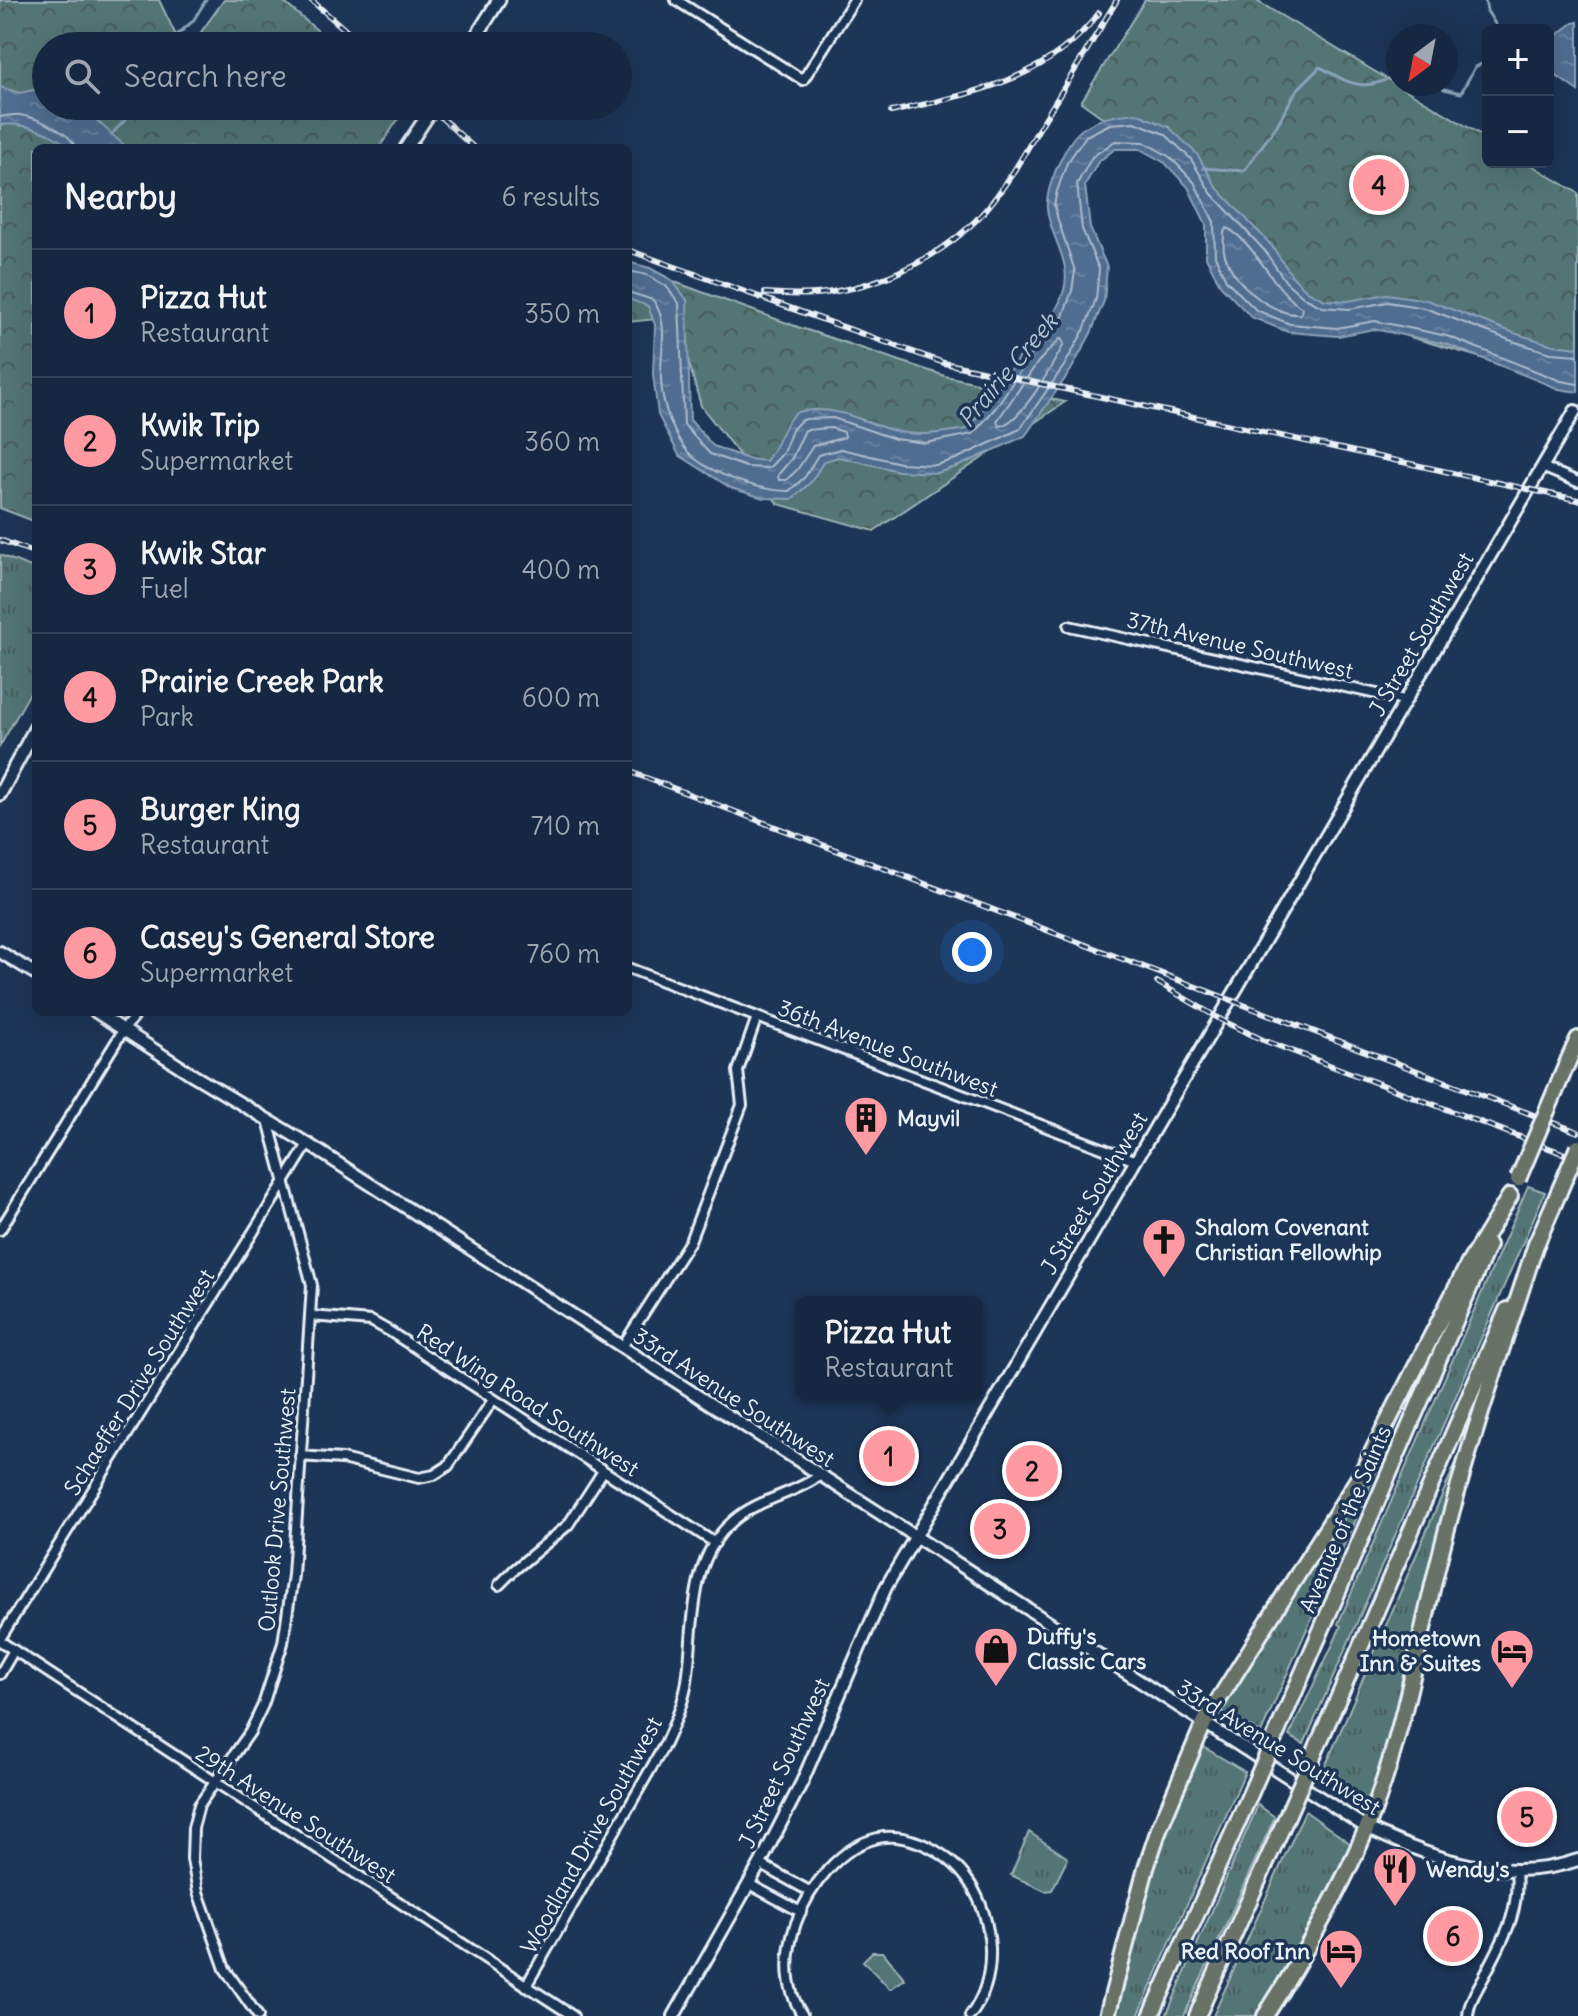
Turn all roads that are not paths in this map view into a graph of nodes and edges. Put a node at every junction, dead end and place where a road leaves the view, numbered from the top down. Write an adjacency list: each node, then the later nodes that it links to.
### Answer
1 (499, 0): 4 (main road)
2 (676, 0): 3 (street)
3 (854, 0)
4 (479, 32)
5 (425, 120): 6 (main road)
6 (409, 144)
7 (1577, 408): 8 (street, J Street Southwest)
8 (1542, 467): 9 (street); 11 (street, J Street Southwest)
9 (1578, 482)
10 (1069, 626): 11 (street, 37th Avenue Southwest)
11 (1404, 700): 25 (street, J Street Southwest)
12 (32, 734): 13 (main road)
13 (0, 794)
14 (0, 952): 16 (street)
15 (632, 970): 19 (street, 36th Avenue Southwest)
16 (32, 972)
17 (103, 1016): 20 (street, 33rd Avenue Southwest)
18 (135, 1016): 20 (street)
19 (757, 1017): 25 (street, 36th Avenue Southwest); 31 (street)
20 (124, 1029): 22 (street, 33rd Avenue Southwest); 28 (street)
21 (1578, 1039): 27 (highway, Avenue of the Saints, bridge)
22 (268, 1120): 23 (street, 33rd Avenue Southwest); 26 (street, Outlook Drive Southwest)
23 (308, 1144): 26 (street, Schaeffer Drive Southwest); 31 (street, 33rd Avenue Southwest)
24 (1578, 1147): 29 (highway, bridge)
25 (1136, 1161): 36 (street, J Street Southwest)
26 (285, 1181): 30 (street, Outlook Drive Southwest); 39 (street, Schaeffer Drive Southwest)
27 (1510, 1196): 42 (highway); 58 (highway, Avenue of the Saints, bridge)
28 (0, 1230)
29 (1537, 1241): 44 (highway); 59 (highway, bridge)
30 (311, 1316): 32 (street, Red Wing Road Southwest); 33 (street, Outlook Drive Southwest)
31 (622, 1347): 35 (street, 33rd Avenue Southwest)
32 (493, 1400): 33 (street); 34 (street, Red Wing Road Southwest)
33 (300, 1456): 43 (street, Outlook Drive Southwest)
34 (603, 1471): 37 (street, Red Wing Road Southwest); 38 (street)
35 (819, 1476): 36 (street, 33rd Avenue Southwest); 37 (street, Woodland Drive Southwest)
36 (915, 1536): 42 (street, 33rd Avenue Southwest); 46 (street, J Street Southwest)
37 (715, 1543): 51 (street, Woodland Drive Southwest)
38 (499, 1585)
39 (0, 1640): 40 (street, 29th Avenue Southwest)
40 (14, 1650): 41 (street); 43 (street, 29th Avenue Southwest)
41 (0, 1674)
42 (1204, 1723): 44 (street, 33rd Avenue Southwest); 57 (highway)
43 (214, 1781): 51 (street, 29th Avenue Southwest); 52 (street, Outlook Drive Southwest)
44 (1367, 1828): 47 (street, 33rd Avenue Southwest); 60 (highway)
45 (1578, 1860): 47 (street, 33rd Avenue Southwest)
46 (760, 1864): 48 (street, J Street Southwest); 49 (street)
47 (1516, 1869): 61 (street)
48 (749, 1884): 50 (street); 54 (street, J Street Southwest)
49 (811, 1892): 50 (street); 56 (street)
50 (801, 1912): 55 (street)
51 (526, 1986): 53 (street, 29th Avenue Southwest)
52 (258, 2016)
53 (573, 2016)
54 (674, 2016)
55 (803, 2016)
56 (970, 2016)
57 (1107, 2016)
58 (1151, 2016)
59 (1197, 2016)
60 (1265, 2016)
61 (1468, 2016)

